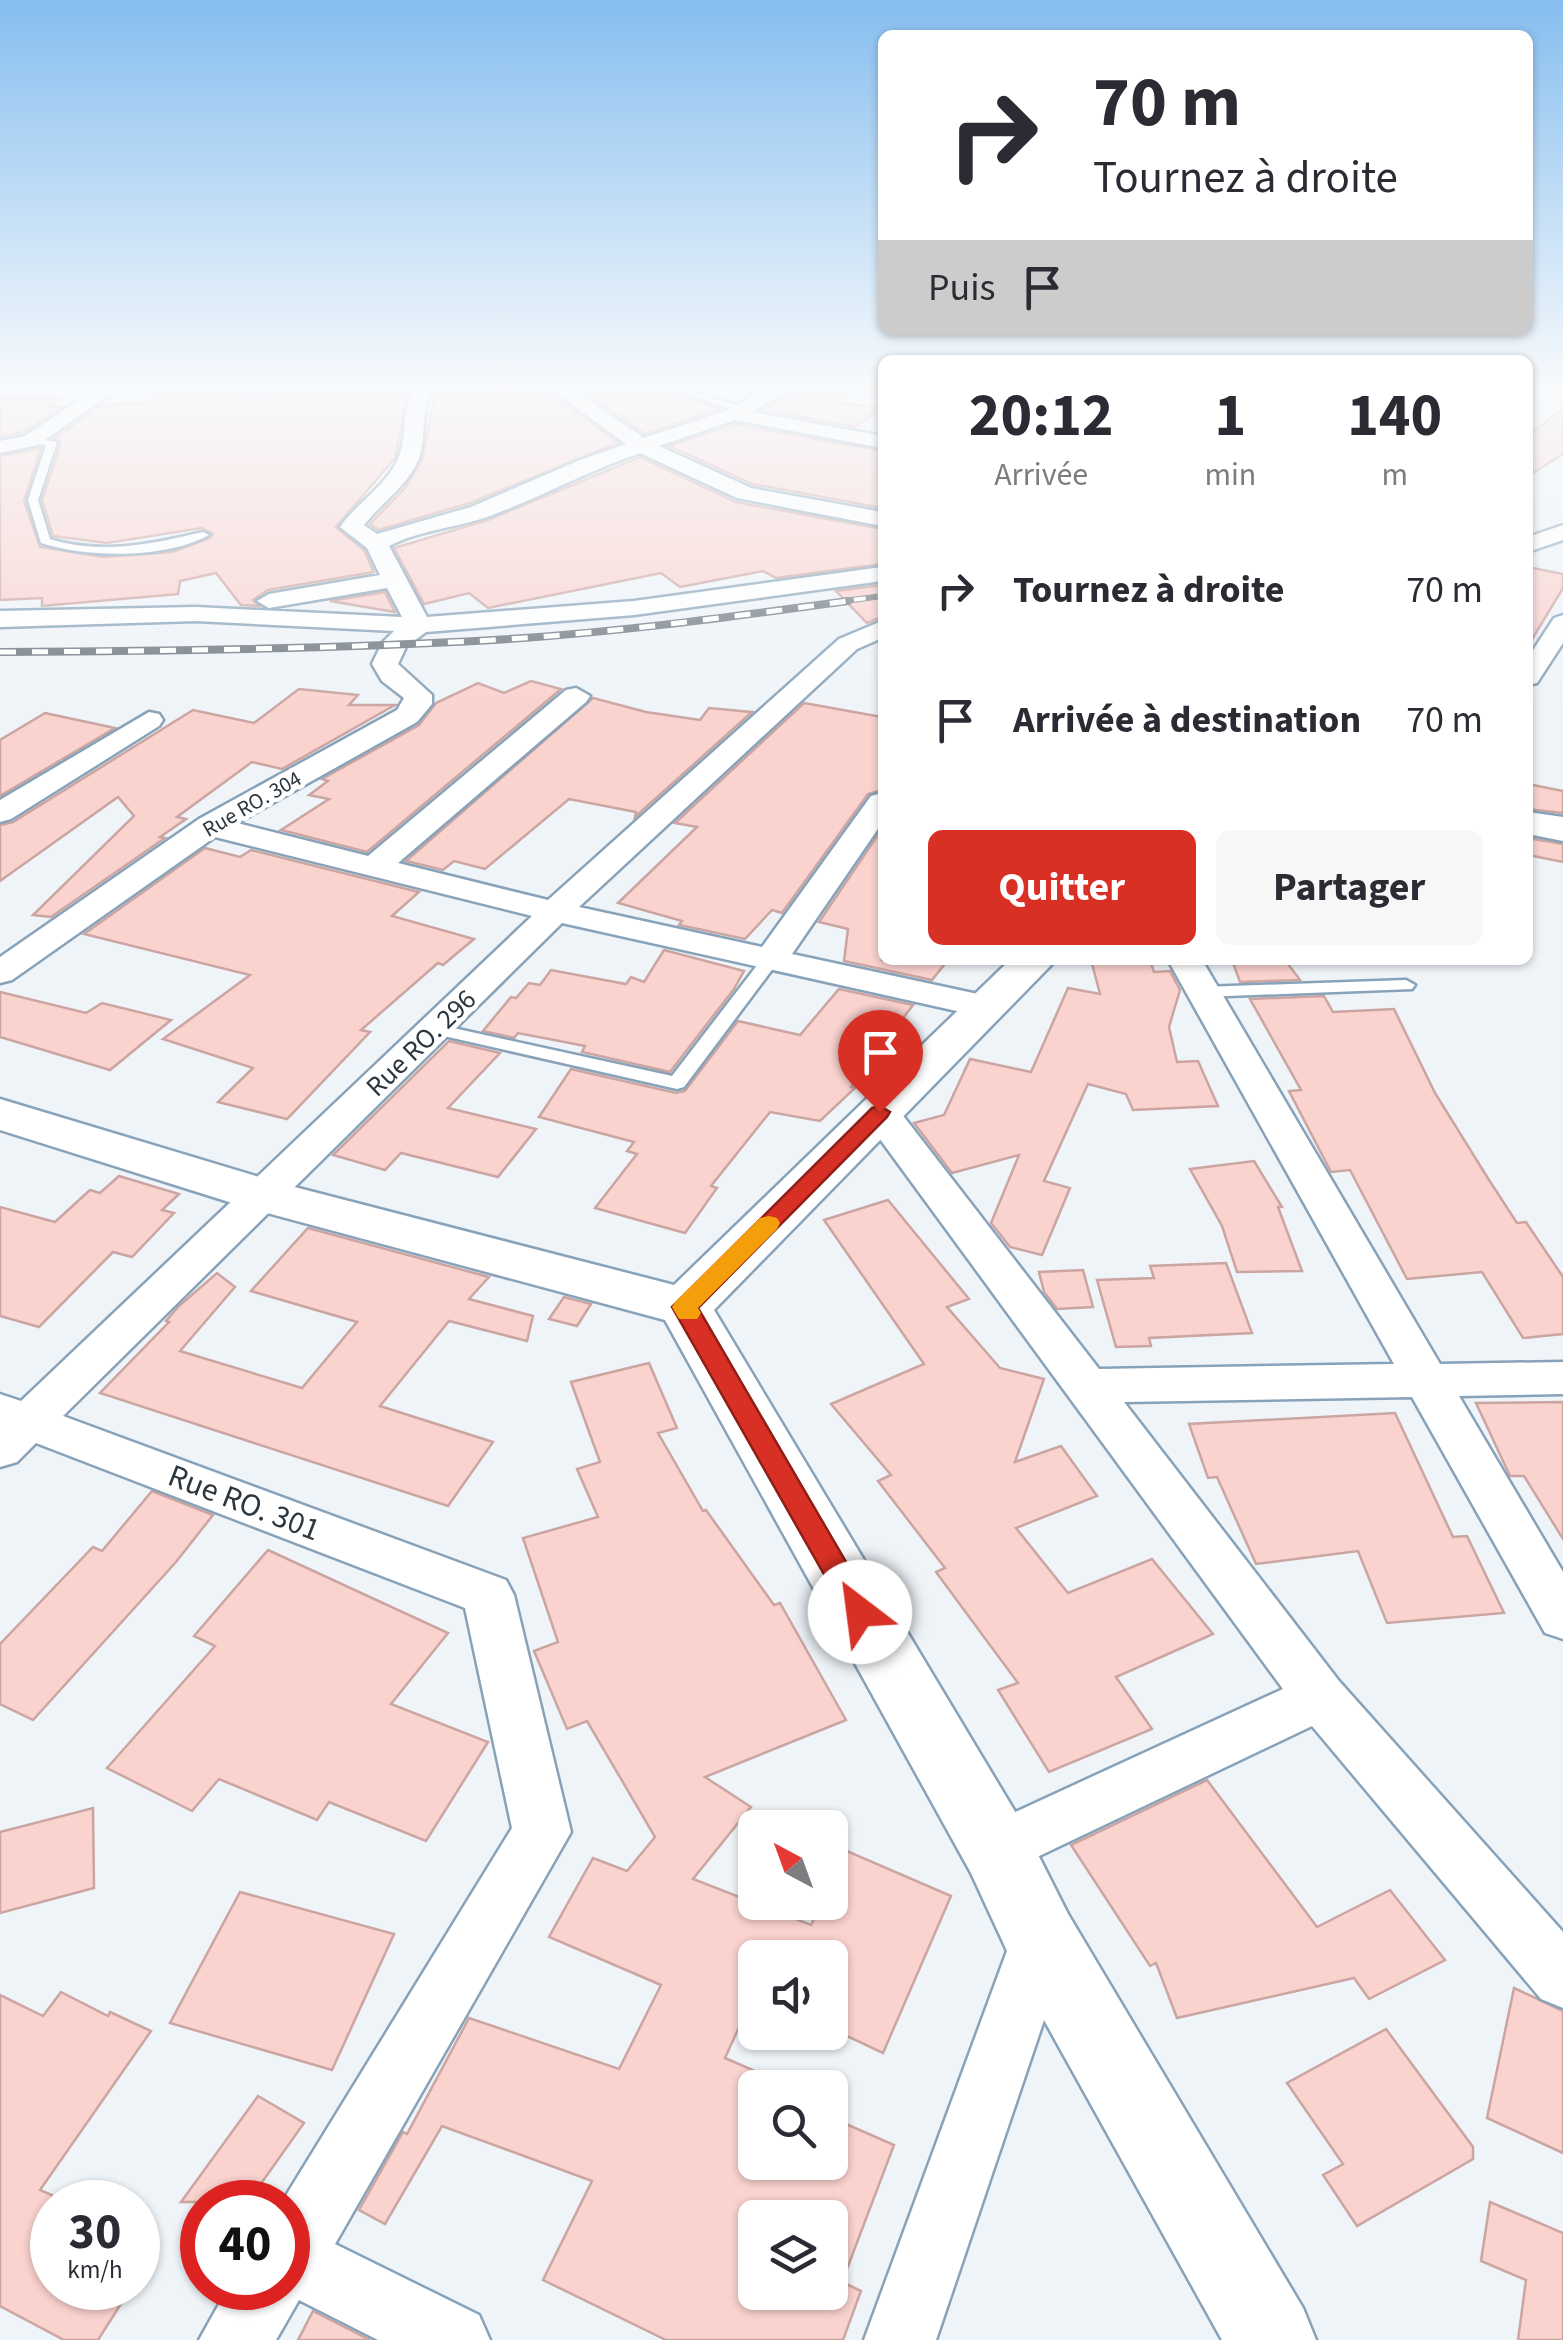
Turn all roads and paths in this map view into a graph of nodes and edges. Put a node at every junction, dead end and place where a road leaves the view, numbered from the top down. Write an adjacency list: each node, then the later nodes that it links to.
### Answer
1 (34, 497): 7 (lane)
2 (374, 497): 9 (street)
3 (512, 497): 9 (street)
4 (771, 497): 5 (street)
5 (878, 518)
6 (1563, 532): 8 (street)
7 (202, 535)
8 (1533, 542)
9 (376, 544): 11 (street)
10 (878, 575): 15 (street)
11 (393, 580): 12 (street); 15 (street)
12 (196, 614): 13 (street); 15 (street)
13 (0, 619)
14 (1563, 623): 17 (street)
15 (419, 625): 25 (street, Rue RO. 304)
16 (878, 631): 28 (street, Rue RO. 296)
17 (1533, 667)
18 (1533, 674): 19 (street)
19 (1563, 678)
20 (576, 696): 27 (street)
21 (149, 720): 23 (street)
22 (878, 808): 29 (street)
23 (0, 813)
24 (1533, 824): 26 (street)
25 (210, 826): 27 (street); 31 (street, Rue RO. 304)
26 (1563, 829)
27 (374, 867): 28 (street)
28 (555, 912): 29 (street); 35 (street, Rue RO. 296)
29 (771, 959): 34 (street); 35 (lane)
30 (1030, 965): 34 (street)
31 (0, 973)
32 (1194, 976): 33 (lane); 41 (street)
33 (1406, 985)
34 (988, 1006): 36 (street)
35 (435, 1029): 38 (street, Rue RO. 296)
36 (880, 1112): 39 (street); 42 (street)
37 (0, 1114): 38 (street)
38 (263, 1194): 39 (street); 43 (street, Rue RO. 296)
39 (685, 1307): 46 (street)
40 (1563, 1378): 41 (street)
41 (1424, 1381): 42 (street); 44 (street)
42 (1086, 1386): 45 (street)
43 (10, 1427): 49 (street, Rue RO. 301)
44 (1563, 1618)
45 (1320, 1697): 46 (street); 48 (street)
46 (996, 1848): 47 (street)
47 (1041, 1940): 54 (street); 55 (street)
48 (1563, 1978)
49 (310, 2221)
50 (310, 2269): 53 (street)
51 (255, 2310): 52 (street)
52 (235, 2340)
53 (454, 2340)
54 (900, 2340)
55 (1271, 2340)

